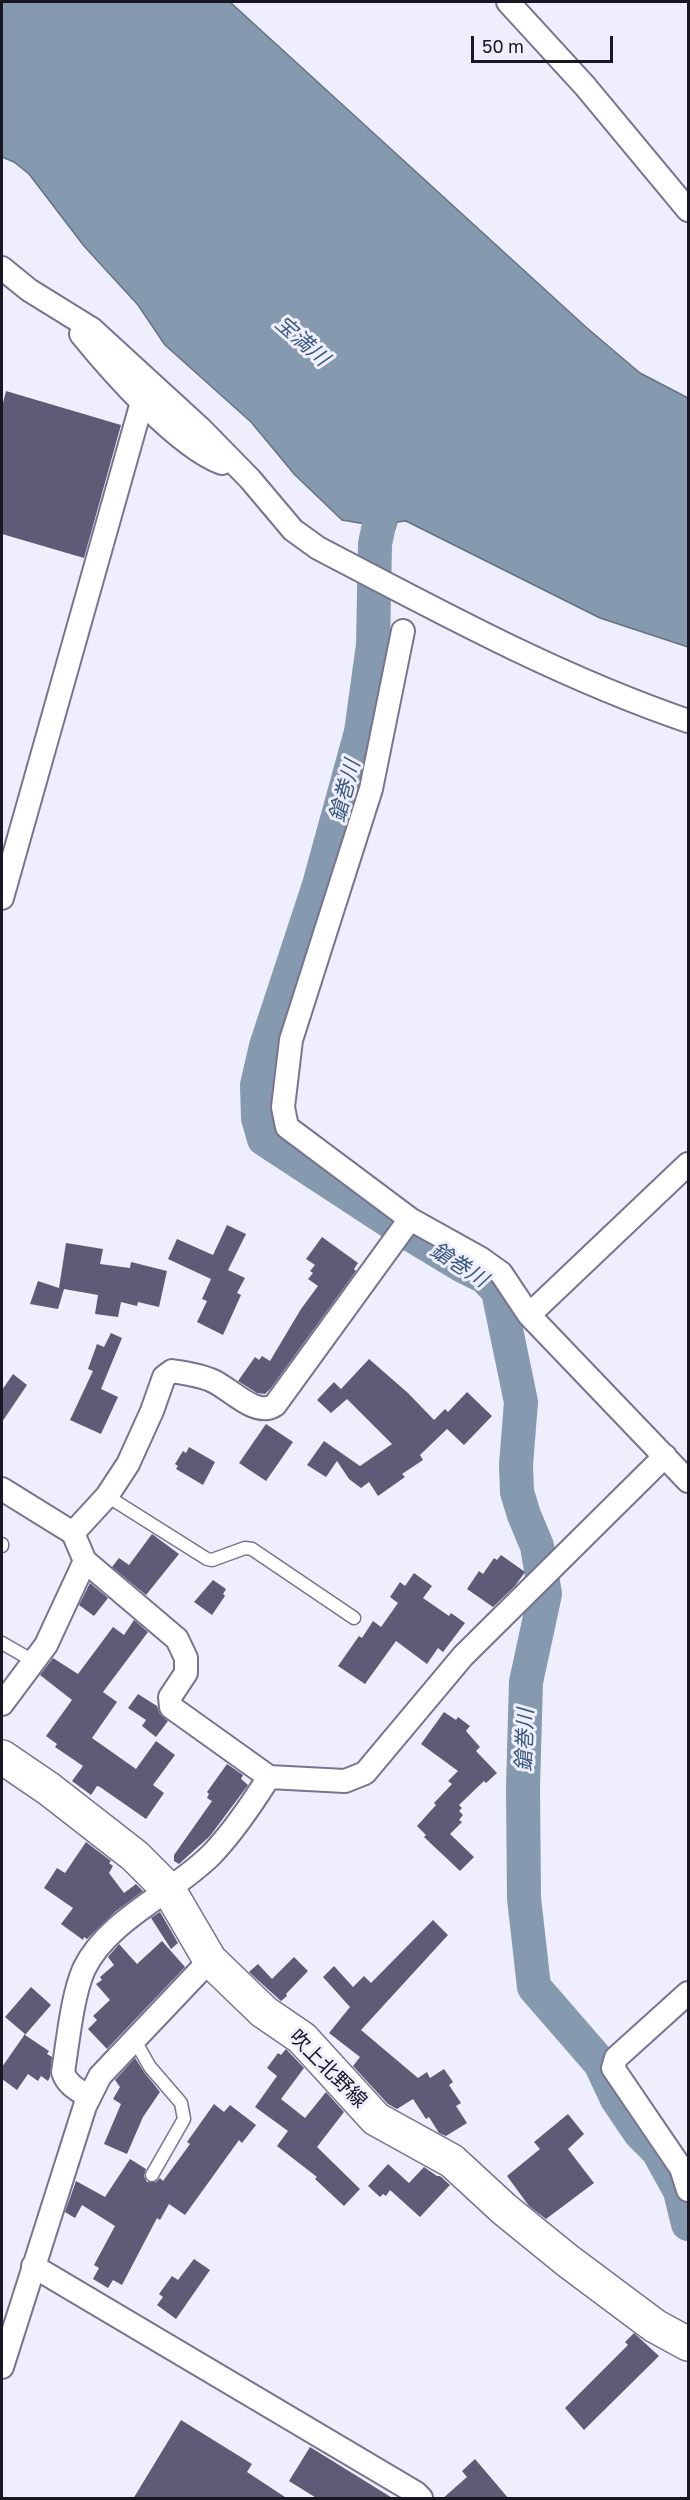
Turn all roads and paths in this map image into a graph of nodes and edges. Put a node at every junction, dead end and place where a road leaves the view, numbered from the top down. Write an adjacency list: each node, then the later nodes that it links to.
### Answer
1 (508, 2): 2 (street)
2 (688, 210)
3 (2, 268): 4 (street)
4 (61, 310): 5 (street); 6 (street)
5 (142, 402): 6 (street); 9 (street)
6 (239, 469): 8 (street)
7 (403, 631): 11 (street)
8 (688, 721)
9 (2, 898)
10 (688, 1164): 12 (street)
11 (410, 1219): 12 (street); 16 (street)
12 (529, 1315): 13 (street)
13 (665, 1456): 14 (street); 24 (street)
14 (688, 1481)
15 (2, 1489): 17 (street)
16 (107, 1496): 17 (street); 19 (lane)
17 (72, 1533): 18 (street)
18 (85, 1561): 21 (street); 24 (street)
19 (354, 1618)
20 (2, 1643): 21 (lane)
21 (35, 1662): 22 (street)
22 (2, 1704)
23 (2, 1757): 25 (main road, 吹上北野線)
24 (269, 1777): 25 (street)
25 (169, 1890): 26 (main road, 吹上北野線); 29 (street)
26 (210, 1960): 28 (street); 33 (main road, 吹上北野線)
27 (688, 1993): 31 (street)
28 (134, 2039): 29 (street); 30 (lane)
29 (89, 2097): 32 (street)
30 (152, 2175)
31 (688, 2190)
32 (33, 2266): 34 (street); 35 (street)
33 (688, 2344)
34 (2, 2367)
35 (421, 2499)

